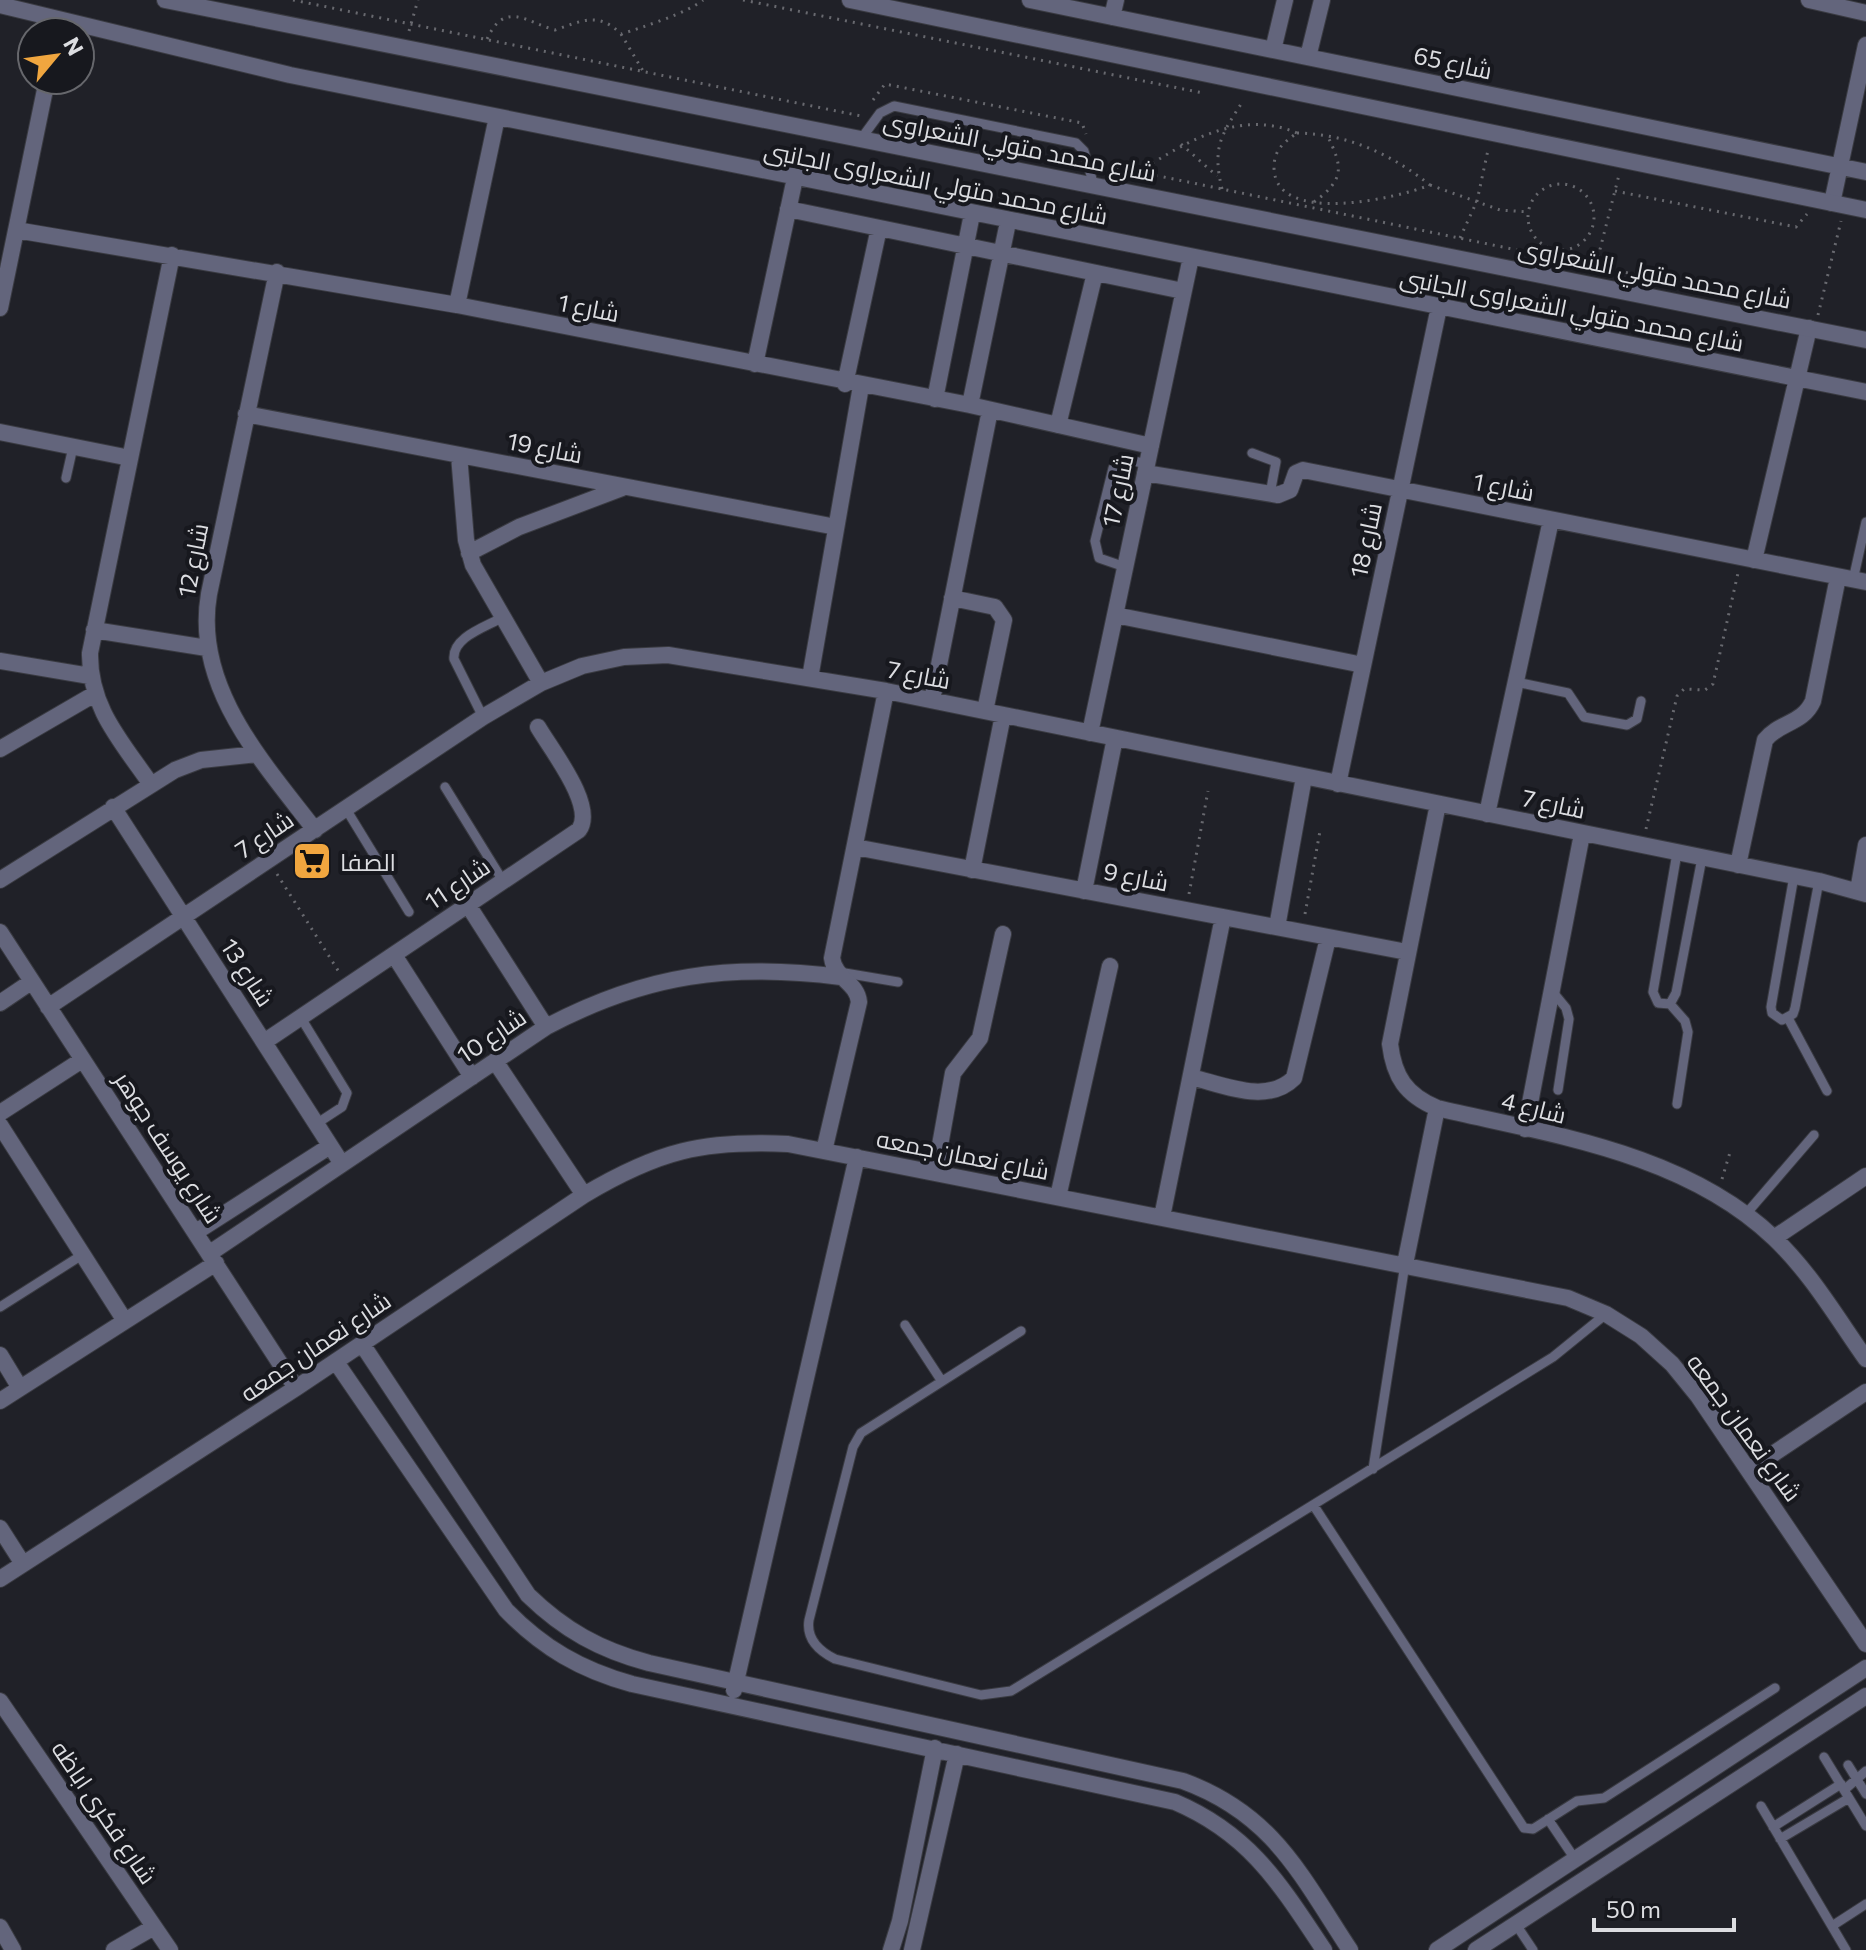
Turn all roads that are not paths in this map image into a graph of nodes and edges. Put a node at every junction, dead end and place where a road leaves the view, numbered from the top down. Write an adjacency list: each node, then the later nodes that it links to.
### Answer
1 (850, 0): 26 (street)
2 (1030, 0): 9 (street, شارع 65)
3 (1116, 0): 12 (street)
4 (1285, 0): 15 (street)
5 (1322, 0): 16 (street)
6 (1809, 0): 10 (street)
7 (172, 1): 19 (street, شارع محمد متولي الشعراوى)
8 (0, 5): 11 (street, شارع محمد متولي الشعراوى الجانبى)
9 (1077, 5): 12 (street, شارع 65)
10 (1866, 13)
11 (30, 16)
12 (1112, 17): 15 (street, شارع 65)
13 (96, 34): 18 (street, شارع محمد متولي الشعراوى الجانبى)
14 (1866, 45): 20 (street)
15 (1273, 50): 16 (street, شارع 65)
16 (1308, 57): 20 (street, شارع 65)
17 (44, 96): 30 (street)
18 (497, 117): 22 (street, شارع محمد متولي الشعراوى الجانبى); 38 (street)
19 (861, 139): 23 (street, شارع محمد متولي الشعراوى); 23 (lane)
20 (1841, 167): 21 (street, شارع 65); 26 (street)
21 (1866, 172)
22 (795, 178): 24 (street); 27 (street, شارع محمد متولي الشعراوى الجانبى)
23 (1094, 186): 41 (street, شارع محمد متولي الشعراوى)
24 (788, 209): 29 (street); 43 (street)
25 (1866, 210): 26 (street)
26 (1831, 211)
27 (972, 214): 28 (street, شارع محمد متولي الشعراوى الجانبى); 31 (street)
28 (1008, 222): 32 (street); 34 (street, شارع محمد متولي الشعراوى الجانبى)
29 (879, 228): 31 (street); 45 (street)
30 (16, 230): 33 (street, شارع 1); 40 (street)
31 (965, 246): 32 (street); 47 (street)
32 (1001, 253): 36 (street); 48 (street)
33 (172, 255): 35 (street, شارع 1); 57 (street)
34 (1191, 257): 37 (street, شارع 17); 39 (street, شارع محمد متولي الشعراوى الجانبى)
35 (277, 272): 38 (street, شارع 1); 50 (street, شارع 12)
36 (1095, 273): 37 (street); 51 (street)
37 (1183, 291): 53 (street, شارع 17)
38 (457, 305): 43 (street, شارع 1)
39 (1439, 307): 44 (street, شارع محمد متولي الشعراوى الجانبى); 61 (street, شارع 18)
40 (0, 308)
41 (1812, 329): 42 (street, شارع محمد متولي الشعراوى); 44 (street)
42 (1866, 340)
43 (755, 364): 45 (street, شارع 1)
44 (1797, 378): 46 (street, شارع محمد متولي الشعراوى الجانبى); 67 (street)
45 (853, 385): 47 (street, شارع 1); 65 (street)
46 (1866, 392)
47 (935, 399): 48 (street, شارع 1)
48 (970, 405): 49 (street, شارع 1)
49 (990, 410): 51 (street, شارع 1); 70 (street)
50 (246, 414): 56 (street, شارع 19); 74 (street, شارع 12)
51 (1058, 425): 53 (street, شارع 1)
52 (0, 432): 54 (street)
53 (1151, 446): 58 (street, شارع 17)
54 (73, 447): 57 (street); 59 (lane)
55 (1252, 453): 62 (lane)
56 (459, 455): 60 (street, شارع 19); 66 (street)
57 (130, 458): 73 (street)
58 (1146, 468): 62 (street); 68 (street, شارع 17); 68 (lane)
59 (66, 478)
60 (626, 487): 65 (street, شارع 19); 66 (street)
61 (1400, 490): 62 (street, شارع 1); 63 (street, شارع 1); 76 (street, شارع 18)
62 (1270, 494)
63 (1551, 520): 67 (street, شارع 1); 79 (street)
64 (1866, 522): 69 (lane)
65 (836, 527): 78 (street)
66 (469, 553): 72 (street)
67 (1748, 559): 69 (street, شارع 1)
68 (1125, 567): 71 (street, شارع 17)
69 (1852, 580): 107 (street)
70 (952, 598): 83 (street); 85 (street)
71 (1115, 615): 76 (street); 89 (street, شارع 17)
72 (503, 617): 80 (street); 87 (lane)
73 (94, 630): 74 (street); 77 (street)
74 (207, 648): 92 (street, شارع 12)
75 (0, 661): 77 (street)
76 (1363, 665): 95 (street, شارع 18)
77 (90, 676): 82 (street)
78 (810, 678): 80 (street, شارع 7); 81 (street, شارع 7)
79 (1516, 682): 84 (lane); 100 (street)
80 (541, 683): 87 (street, شارع 7)
81 (886, 691): 83 (street, شارع 7); 104 (street)
82 (93, 695): 91 (street); 94 (street)
83 (932, 700): 85 (street, شارع 7)
84 (1641, 701)
85 (985, 711): 86 (street, شارع 7)
86 (1003, 715): 89 (street, شارع 7); 108 (street)
87 (483, 717): 99 (street, شارع 7)
88 (538, 727): 111 (street, شارع 11)
89 (1090, 733): 90 (street, شارع 7)
90 (1115, 738): 93 (street, شارع 7); 113 (street)
91 (0, 749)
92 (257, 754): 94 (street); 101 (street, شارع 12)
93 (1304, 777): 95 (street, شارع 7); 119 (street)
94 (150, 783): 98 (street)
95 (1338, 784): 97 (street, شارع 7)
96 (445, 787): 111 (lane)
97 (1438, 804): 100 (street, شارع 7); 123 (street, شارع 4)
98 (113, 807): 110 (street); 117 (street, شارع 13)
99 (346, 809): 101 (street, شارع 7); 116 (lane)
100 (1487, 814): 102 (street, شارع 7)
101 (315, 830): 117 (street, شارع 7)
102 (1582, 834): 105 (street, شارع 7); 129 (street)
103 (1866, 845): 114 (street)
104 (855, 847): 108 (street, شارع 9); 126 (street)
105 (1677, 853): 106 (street, شارع 7); 131 (lane)
106 (1702, 858): 107 (street, شارع 7); 131 (lane)
107 (1738, 865): 109 (street, شارع 7)
108 (972, 870): 113 (street, شارع 9)
109 (1794, 876): 112 (street, شارع 7); 134 (lane)
110 (0, 880)
111 (503, 881): 115 (street, شارع 11)
112 (1819, 881): 114 (street, شارع 7); 134 (lane)
113 (1084, 891): 118 (street, شارع 9)
114 (1862, 892)
115 (468, 905): 124 (street, شارع 11); 135 (street)
116 (409, 912)
117 (184, 917): 132 (street, شارع 7); 136 (street, شارع 13)
118 (1223, 917): 119 (street, شارع 9); 140 (street)
119 (1277, 927): 122 (street, شارع 9)
120 (0, 932): 127 (street, شارع يوسف جوهر)
121 (1003, 934): 154 (street)
122 (1328, 938): 123 (street, شارع 9); 140 (street)
123 (1407, 952): 144 (street, شارع 4)
124 (394, 955): 133 (street, شارع 11); 139 (street)
125 (1110, 966): 157 (street)
126 (838, 974): 128 (lane); 135 (street, شارع 10); 151 (street)
127 (31, 982): 130 (street); 132 (street, شارع يوسف جوهر)
128 (898, 982)
129 (1552, 991): 141 (lane); 148 (street)
130 (0, 1003)
131 (1670, 1004): 143 (lane)
132 (48, 1007): 137 (street, شارع يوسف جوهر)
133 (301, 1018): 136 (street, شارع 11); 146 (lane)
134 (1788, 1018): 142 (lane)
135 (546, 1027): 138 (street, شارع 10)
136 (264, 1042): 146 (street, شارع 13)
137 (82, 1060): 145 (street); 160 (street, شارع يوسف جوهر)
138 (495, 1061): 139 (street, شارع 10); 156 (street)
139 (472, 1077): 153 (street, شارع 10)
140 (1191, 1077): 159 (street)
141 (1558, 1090)
142 (1827, 1091)
143 (1677, 1104)
144 (1437, 1108): 148 (street, شارع 4); 164 (street)
145 (0, 1113)
146 (316, 1124): 150 (street, شارع 13)
147 (0, 1125): 162 (street)
148 (1525, 1129): 158 (street, شارع 4)
149 (1814, 1135): 158 (lane)
150 (330, 1146): 153 (street, شارع 13); 160 (street)
151 (824, 1151): 152 (street, شارع نعمان جمعه); 156 (street, شارع نعمان جمعه)
152 (857, 1157): 154 (street, شارع نعمان جمعه); 187 (street)
153 (342, 1164): 163 (street, شارع 10)
154 (935, 1173): 157 (street, شارع نعمان جمعه)
155 (1866, 1176): 161 (street)
156 (584, 1195): 170 (street, شارع نعمان جمعه)
157 (1058, 1197): 159 (street, شارع نعمان جمعه)
158 (1746, 1214): 161 (street, شارع 4)
159 (1162, 1217): 164 (street, شارع نعمان جمعه)
160 (196, 1232): 163 (street, شارع يوسف جوهر)
161 (1774, 1238): 172 (street, شارع 4)
162 (82, 1255): 165 (lane); 167 (street)
163 (213, 1258): 167 (street, شارع 10); 176 (street, شارع يوسف جوهر)
164 (1405, 1264): 166 (street, شارع نعمان جمعه); 179 (lane)
165 (0, 1307)
166 (1606, 1314): 179 (lane); 180 (street, شارع نعمان جمعه)
167 (125, 1321): 175 (street, شارع 10)
168 (905, 1325): 174 (lane)
169 (1021, 1331): 174 (lane)
170 (362, 1344): 173 (street, شارع نعمان جمعه); 187 (street)
171 (0, 1355): 175 (street)
172 (1866, 1359)
173 (336, 1362): 176 (street, شارع نعمان جمعه); 191 (street)
174 (941, 1380): 181 (lane)
175 (20, 1388): 178 (street, شارع 10)
176 (296, 1388): 183 (street, شارع نعمان جمعه)
177 (1866, 1392): 180 (street)
178 (0, 1401)
179 (1373, 1469): 181 (lane)
180 (1749, 1470): 185 (street, شارع نعمان جمعه)
181 (1314, 1506): 203 (lane)
182 (0, 1528): 183 (street)
183 (23, 1564): 184 (street, شارع نعمان جمعه)
184 (0, 1579)
185 (1866, 1644)
186 (1866, 1668): 207 (street)
187 (736, 1682): 191 (street); 192 (street)
188 (1775, 1688): 203 (lane)
189 (1866, 1696): 210 (street)
190 (0, 1701): 212 (street, شارع فكرى اباظه)
191 (731, 1703): 193 (street)
192 (985, 1737): 196 (street); 220 (street)
193 (935, 1748): 194 (street); 217 (street)
194 (957, 1754): 196 (street); 218 (street)
195 (1824, 1757): 200 (lane)
196 (981, 1759): 219 (street)
197 (1848, 1765): 199 (lane)
198 (1866, 1771): 199 (lane)
199 (1862, 1781): 200 (lane); 201 (lane)
200 (1845, 1791): 204 (lane); 205 (lane); 206 (lane)
201 (1866, 1794)
202 (1761, 1806): 205 (lane)
203 (1548, 1819): 207 (lane)
204 (1866, 1826)
205 (1773, 1827): 206 (lane)
206 (1780, 1839): 211 (lane)
207 (1575, 1859): 209 (street)
208 (1866, 1904): 211 (lane)
209 (1504, 1906): 210 (street); 221 (street)
210 (1515, 1923): 222 (street); 223 (lane)
211 (1832, 1926): 224 (lane)
212 (154, 1927): 215 (street); 216 (street, شارع فكرى اباظه)
213 (1, 1929): 214 (street)
214 (13, 1950)
215 (114, 1950)
216 (170, 1950)
217 (891, 1950)
218 (912, 1950)
219 (1324, 1950)
220 (1350, 1950)
221 (1437, 1950)
222 (1476, 1950)
223 (1533, 1950)
224 (1846, 1950)

